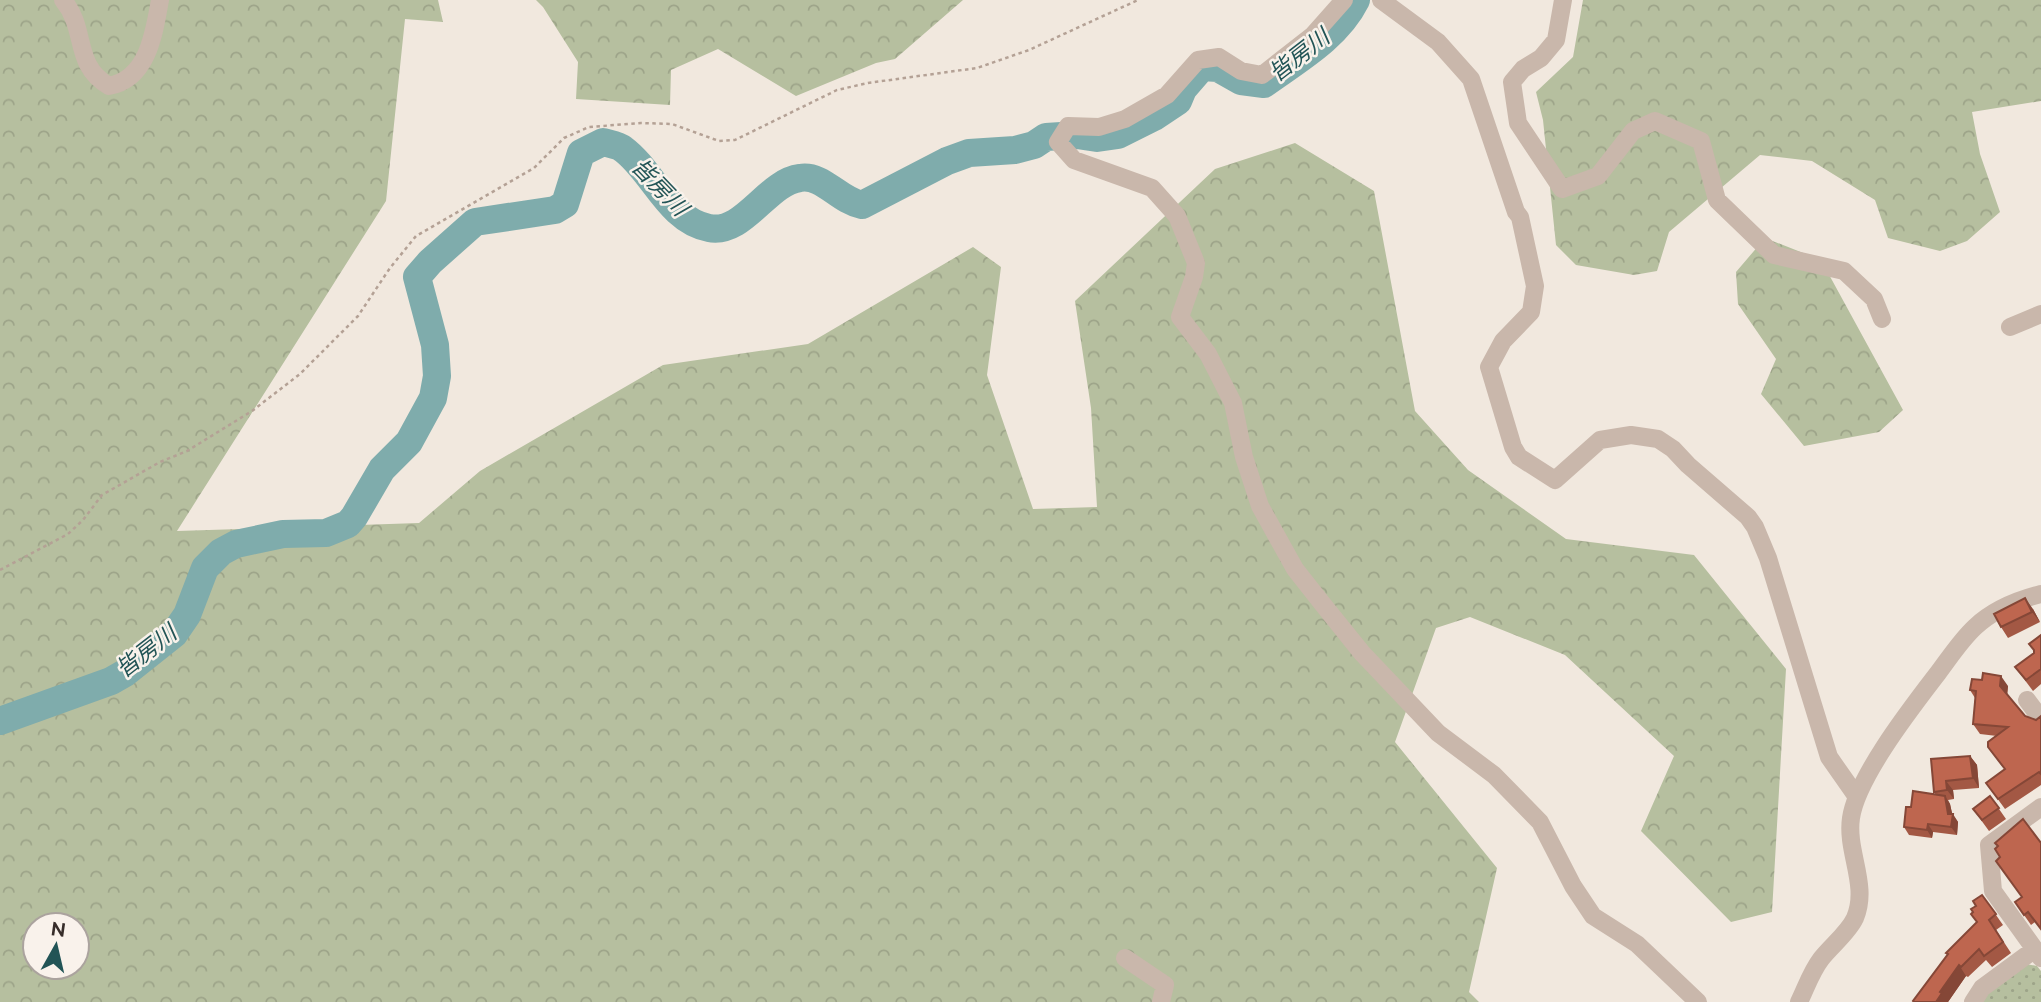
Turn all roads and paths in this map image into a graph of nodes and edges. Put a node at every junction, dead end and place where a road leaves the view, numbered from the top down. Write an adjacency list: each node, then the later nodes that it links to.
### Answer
1 (63, 0): 2 (street)
2 (160, 0)
3 (1138, 0): 10 (path)
4 (1343, 0): 17 (street)
5 (1381, 0): 12 (street)
6 (1563, 0): 8 (street)
7 (2041, 314): 9 (street)
8 (1882, 319)
9 (2010, 327)
10 (0, 570)
11 (2041, 594): 12 (street)
12 (1857, 797): 18 (street)
13 (2039, 814): 14 (street)
14 (2038, 954): 19 (street)
15 (1125, 958): 16 (street)
16 (1161, 1002)
17 (1698, 1002)
18 (1799, 1002)
19 (1973, 1002)

